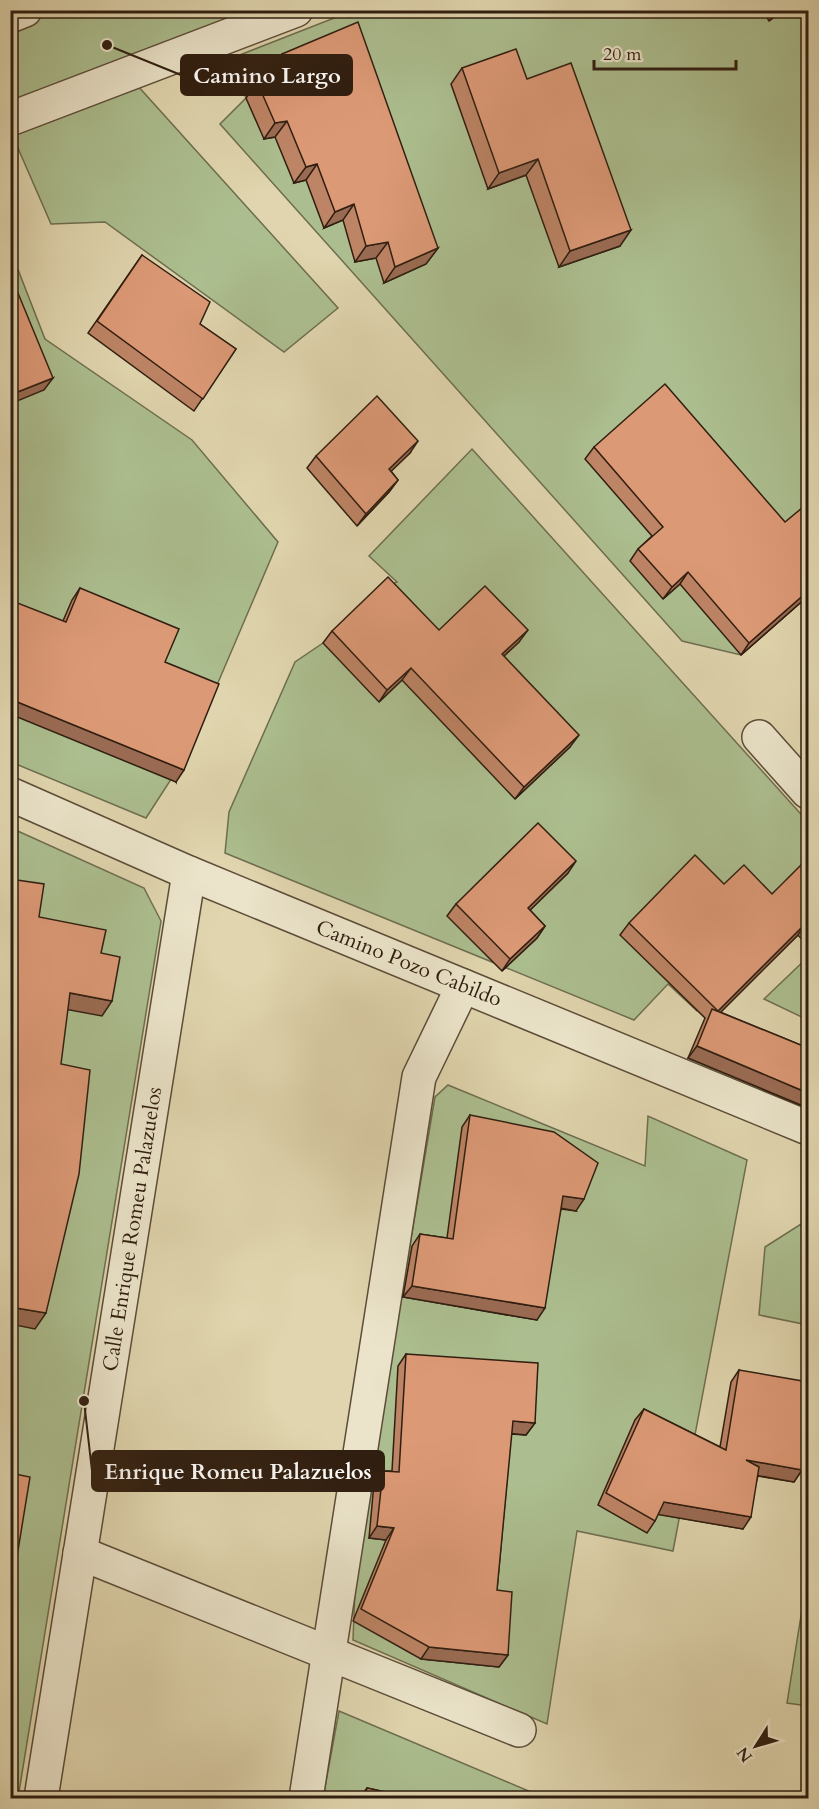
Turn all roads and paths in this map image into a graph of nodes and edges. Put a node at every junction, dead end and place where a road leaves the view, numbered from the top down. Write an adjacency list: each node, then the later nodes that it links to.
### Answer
1 (25, 10): 3 (street)
2 (296, 10): 4 (street)
3 (10, 16)
4 (10, 119)
5 (759, 737): 6 (street)
6 (808, 792)
7 (10, 795): 8 (street, Camino Pozo Cabildo)
8 (189, 873): 9 (street, Camino Pozo Cabildo); 11 (street, Calle Enrique Romeu Palazuelos)
9 (463, 986): 10 (street, Camino Pozo Cabildo); 12 (street)
10 (808, 1128)
11 (80, 1553): 12 (street); 14 (street, Calle Enrique Romeu Palazuelos)
12 (327, 1653): 13 (street); 15 (street)
13 (519, 1730)
14 (40, 1798)
15 (306, 1798)

